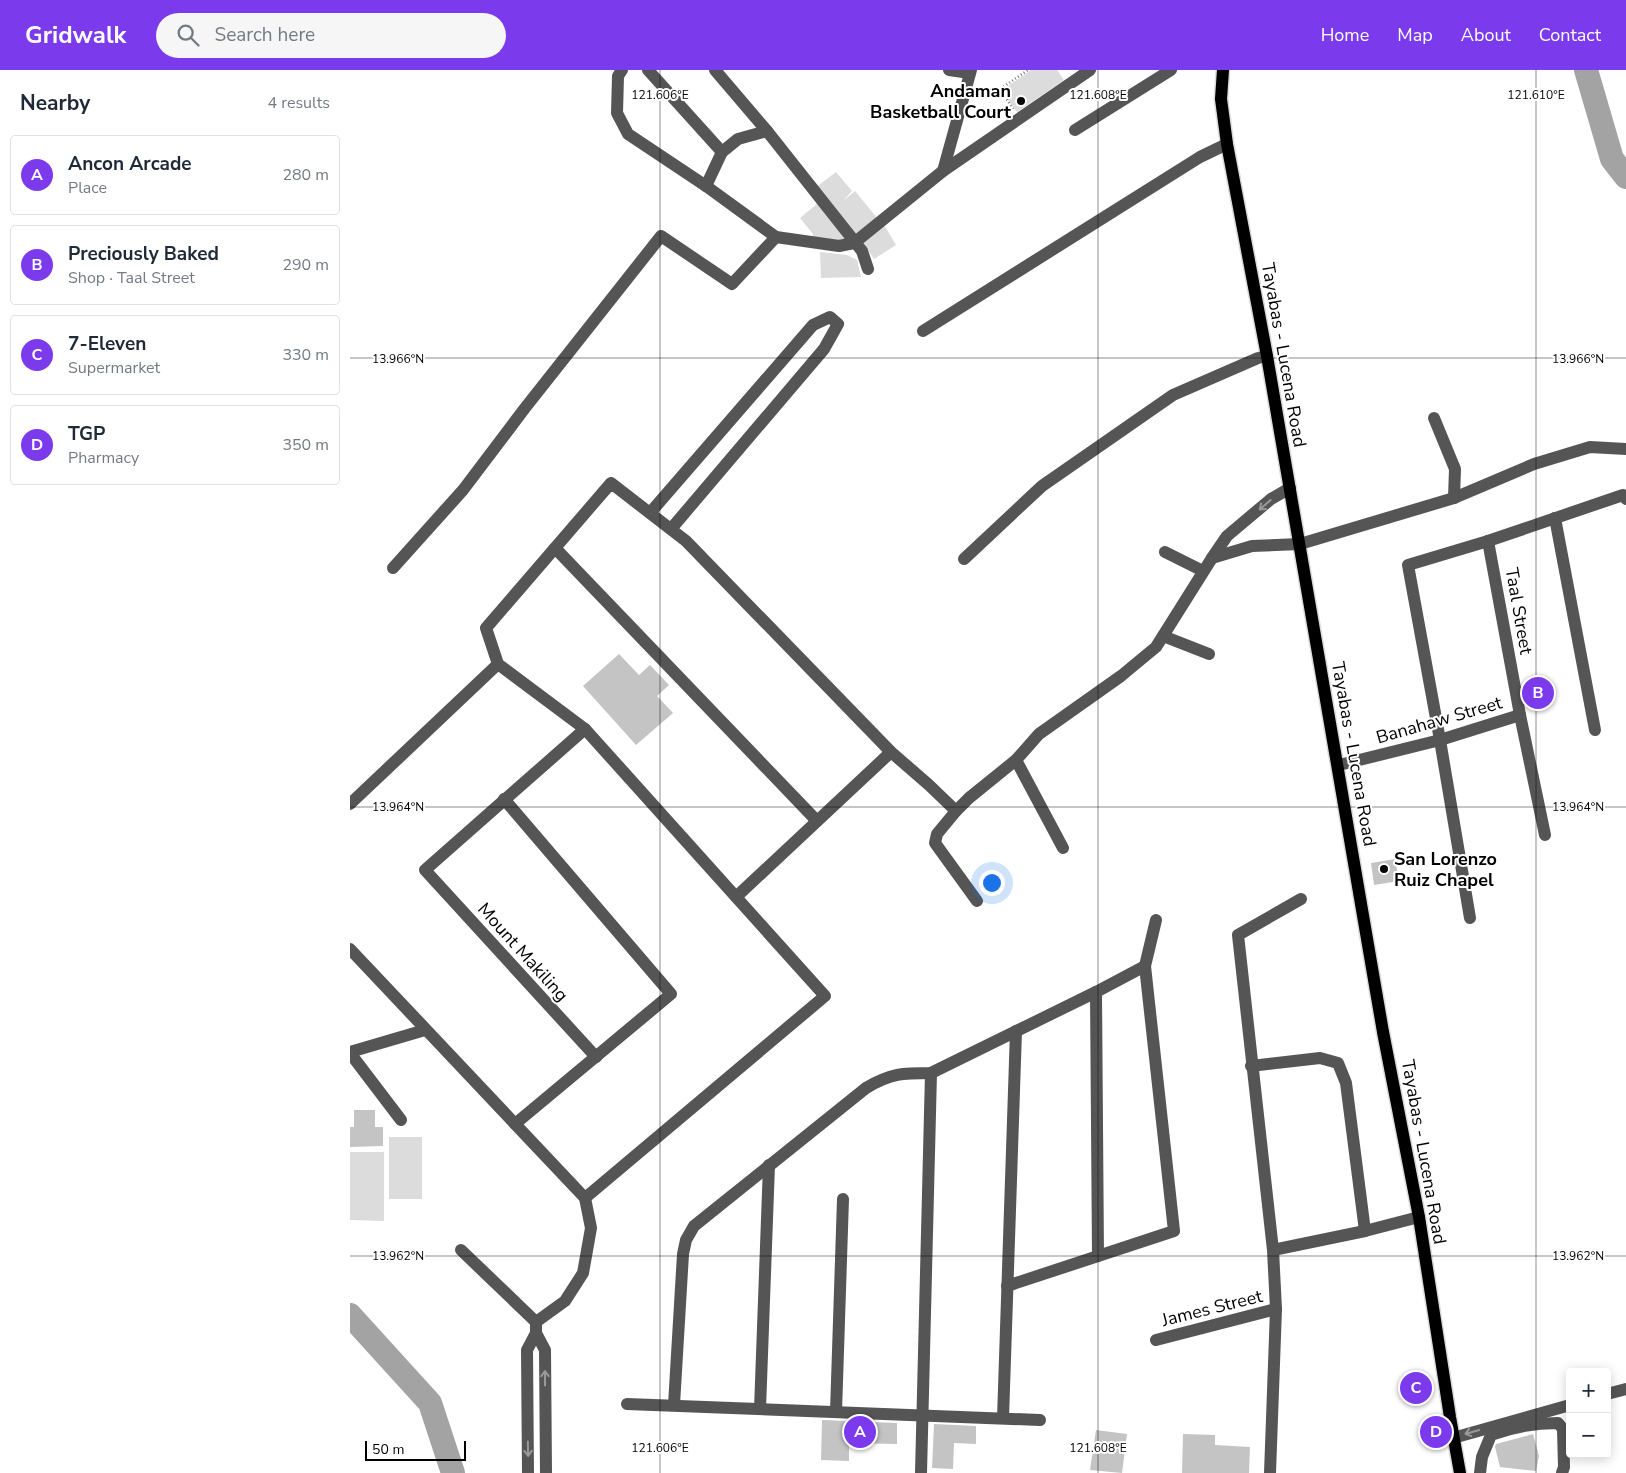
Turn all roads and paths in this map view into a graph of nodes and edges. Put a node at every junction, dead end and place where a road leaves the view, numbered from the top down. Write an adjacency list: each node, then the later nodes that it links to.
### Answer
1 (622, 70): 16 (street)
2 (648, 70): 14 (street)
3 (715, 70): 12 (street)
4 (949, 70): 9 (street)
5 (1028, 70): 10 (path)
6 (1090, 70): 10 (street)
7 (1170, 70): 11 (street)
8 (1223, 70): 13 (main road, Tayabas - Lucena Road)
9 (970, 72): 15 (street)
10 (1019, 119): 15 (street)
11 (1075, 130)
12 (767, 131): 14 (street); 18 (street)
13 (1227, 144): 20 (street); 21 (main road, Tayabas - Lucena Road)
14 (722, 152): 16 (street)
15 (943, 171): 18 (street)
16 (706, 186): 17 (street)
17 (776, 237): 18 (street); 36 (street)
18 (854, 243): 19 (street)
19 (868, 269)
20 (923, 330)
21 (1267, 356): 24 (main road, Tayabas - Lucena Road); 35 (street)
22 (1434, 418): 25 (street)
23 (1626, 449): 25 (street)
24 (1290, 488): 31 (main road, Tayabas - Lucena Road); 34 (street, one-way to 34)
25 (1454, 498): 31 (street)
26 (1626, 499): 28 (street)
27 (650, 513): 29 (street); 29 (street); 32 (street)
28 (1556, 518): 30 (street); 43 (street)
29 (671, 529): 45 (street)
30 (1488, 541): 41 (street, Taal Street); 44 (street)
31 (1300, 544): 34 (street); 47 (main road, Tayabas - Lucena Road)
32 (555, 548): 40 (street); 51 (street)
33 (1165, 552): 37 (street)
34 (1212, 558): 37 (street)
35 (964, 559)
36 (393, 568)
37 (1203, 571): 38 (street)
38 (1163, 636): 39 (street); 46 (street)
39 (1209, 654)
40 (498, 664): 42 (street); 49 (street)
41 (1520, 714): 44 (street, Banahaw Street); 52 (street, Taal Street)
42 (584, 729): 48 (street); 54 (street)
43 (1595, 730)
44 (1440, 740): 47 (street, Banahaw Street); 57 (street)
45 (891, 752): 50 (street); 51 (street)
46 (1016, 760): 50 (street); 53 (street)
47 (1339, 765): 73 (main road, Tayabas - Lucena Road)
48 (504, 799): 65 (street); 65 (street, Mount Makiling)
49 (350, 804)
50 (956, 812): 56 (street)
51 (816, 821): 54 (street)
52 (1545, 835)
53 (1062, 848)
54 (736, 897): 71 (street)
55 (1301, 898): 66 (street)
56 (977, 901)
57 (1470, 918)
58 (1156, 920): 60 (street)
59 (350, 949): 62 (street)
60 (1145, 966): 61 (street); 77 (street)
61 (1096, 992): 63 (street); 77 (street)
62 (426, 1030): 64 (street); 69 (street)
63 (1016, 1031): 67 (street); 78 (street)
64 (350, 1052): 68 (street)
65 (596, 1057): 69 (street)
66 (1251, 1066): 74 (street); 76 (street)
67 (931, 1073): 70 (street); 89 (street)
68 (401, 1120)
69 (515, 1124): 71 (street)
70 (769, 1166): 85 (street); 87 (street)
71 (585, 1198): 80 (street)
72 (843, 1199): 88 (street)
73 (1419, 1217): 74 (street); 92 (main road, Tayabas - Lucena Road)
74 (1365, 1231): 76 (street)
75 (461, 1250): 80 (street)
76 (1273, 1250): 79 (street)
77 (1098, 1256): 78 (street)
78 (1007, 1286): 90 (street)
79 (1276, 1310): 81 (street, James Street); 96 (street)
80 (536, 1328): 93 (street, one-way to 93); 94 (street, one-way to 80)
81 (1156, 1340)
82 (1626, 1389): 83 (street)
83 (1611, 1393)
84 (628, 1404): 85 (street)
85 (674, 1406): 87 (street)
86 (1566, 1406): 92 (street, one-way to 92)
87 (760, 1409): 88 (street)
88 (836, 1412): 89 (street)
89 (922, 1415): 90 (street); 95 (street)
90 (1002, 1418): 91 (street)
91 (1040, 1420)
92 (1453, 1438): 97 (main road, Tayabas - Lucena Road)
93 (528, 1473)
94 (546, 1473)
95 (921, 1473)
96 (1270, 1473)
97 (1460, 1473)
98 (1480, 1473): 99 (street)
99 (1562, 1473)

